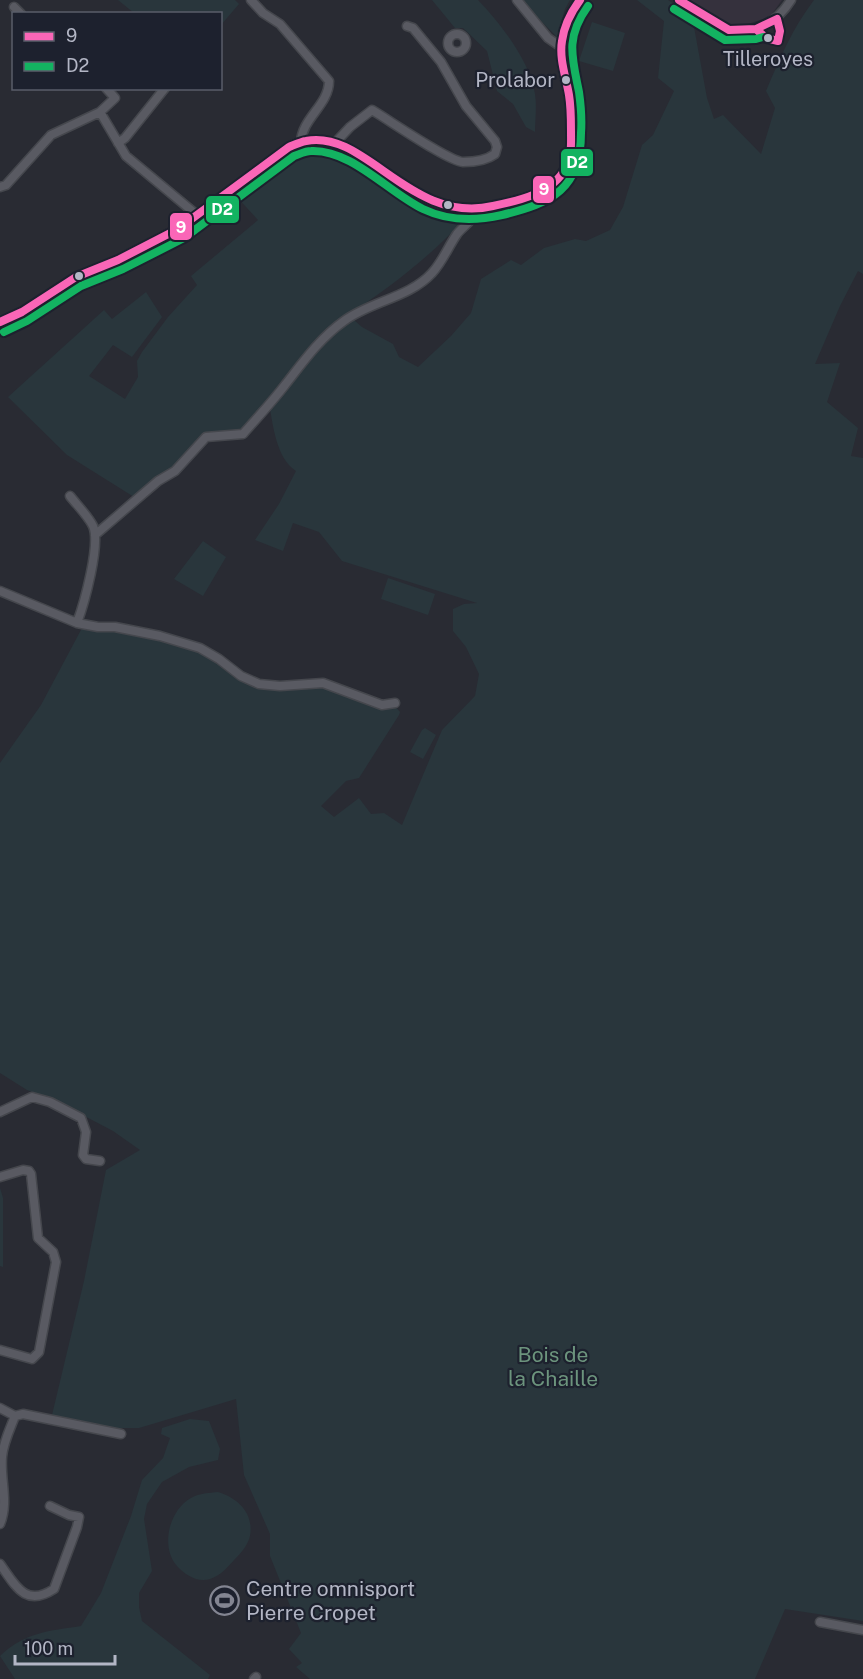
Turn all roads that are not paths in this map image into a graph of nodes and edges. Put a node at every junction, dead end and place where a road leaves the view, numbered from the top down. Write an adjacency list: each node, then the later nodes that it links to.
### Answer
1 (250, 0): 13 (street)
2 (518, 0): 7 (street)
3 (580, 0): 7 (street)
4 (679, 0): 5 (street)
5 (791, 0)
6 (407, 26): 9 (street)
7 (561, 47): 17 (street)
8 (452, 50): 9 (street)
9 (441, 62): 15 (street)
10 (108, 90): 12 (street)
11 (163, 90): 14 (street)
12 (100, 112): 14 (street); 16 (street)
13 (301, 142): 15 (street); 18 (street)
14 (118, 143): 18 (street)
15 (335, 144): 17 (street)
16 (0, 187)
17 (475, 209): 21 (street)
18 (197, 215): 19 (street)
19 (0, 322)
20 (70, 496): 21 (street)
21 (95, 535): 23 (street)
22 (0, 591): 23 (street)
23 (77, 623): 24 (street)
24 (395, 703)
25 (0, 1112): 26 (street)
26 (100, 1161)
27 (0, 1177): 28 (street)
28 (0, 1350)
29 (0, 1408): 30 (street)
30 (15, 1416): 31 (street); 32 (street)
31 (121, 1434)
32 (2, 1490): 34 (street)
33 (50, 1506): 37 (street)
34 (0, 1524)
35 (0, 1554): 36 (street)
36 (0, 1560)
37 (0, 1564)
38 (820, 1622): 39 (street)
39 (863, 1630)

